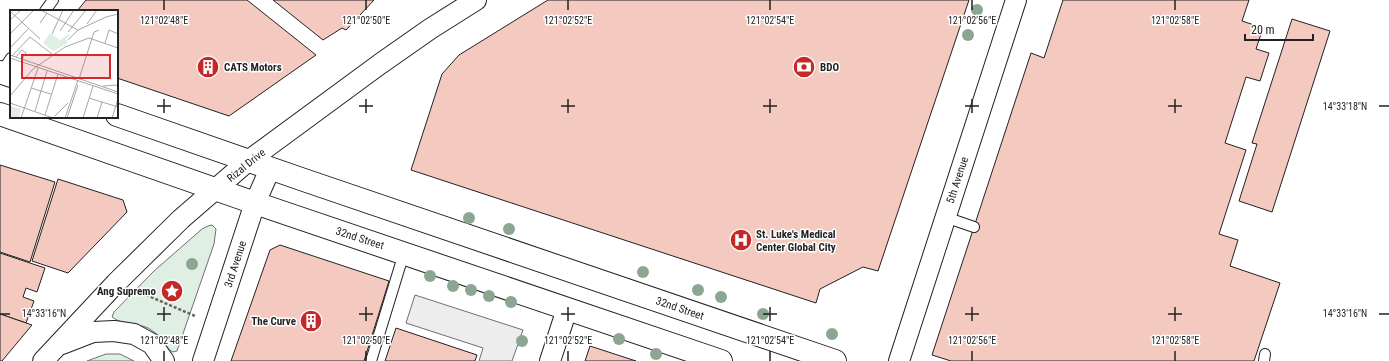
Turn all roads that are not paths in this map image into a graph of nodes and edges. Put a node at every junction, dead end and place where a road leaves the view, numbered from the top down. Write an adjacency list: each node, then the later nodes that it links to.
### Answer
1 (53, 0): 4 (lane)
2 (476, 0): 9 (street, Rizal Drive)
3 (1016, 0): 13 (street, 5th Avenue)
4 (46, 10)
5 (0, 114): 7 (main road, 32nd Street)
6 (118, 115): 9 (main road, 32nd Street)
7 (10, 117)
8 (12, 118): 11 (main road, 32nd Street)
9 (248, 161): 10 (main road, 32nd Street); 11 (street, Rizal Drive)
10 (270, 169): 12 (street, 3rd Avenue); 24 (main road, 32nd Street)
11 (216, 189): 12 (main road, 32nd Street); 17 (street, Rizal Drive)
12 (255, 203): 15 (main road, 32nd Street); 20 (street, 3rd Avenue)
13 (945, 217): 14 (lane); 25 (street, 5th Avenue)
14 (974, 227)
15 (404, 253): 16 (main road, 32nd Street); 21 (lane)
16 (567, 309): 22 (street); 23 (main road, 32nd Street)
17 (57, 346): 18 (street, Rizal Drive); 19 (street)
18 (42, 361)
19 (164, 361)
20 (203, 361)
21 (371, 361)
22 (550, 361)
23 (721, 361)
24 (835, 361)
25 (899, 361)

